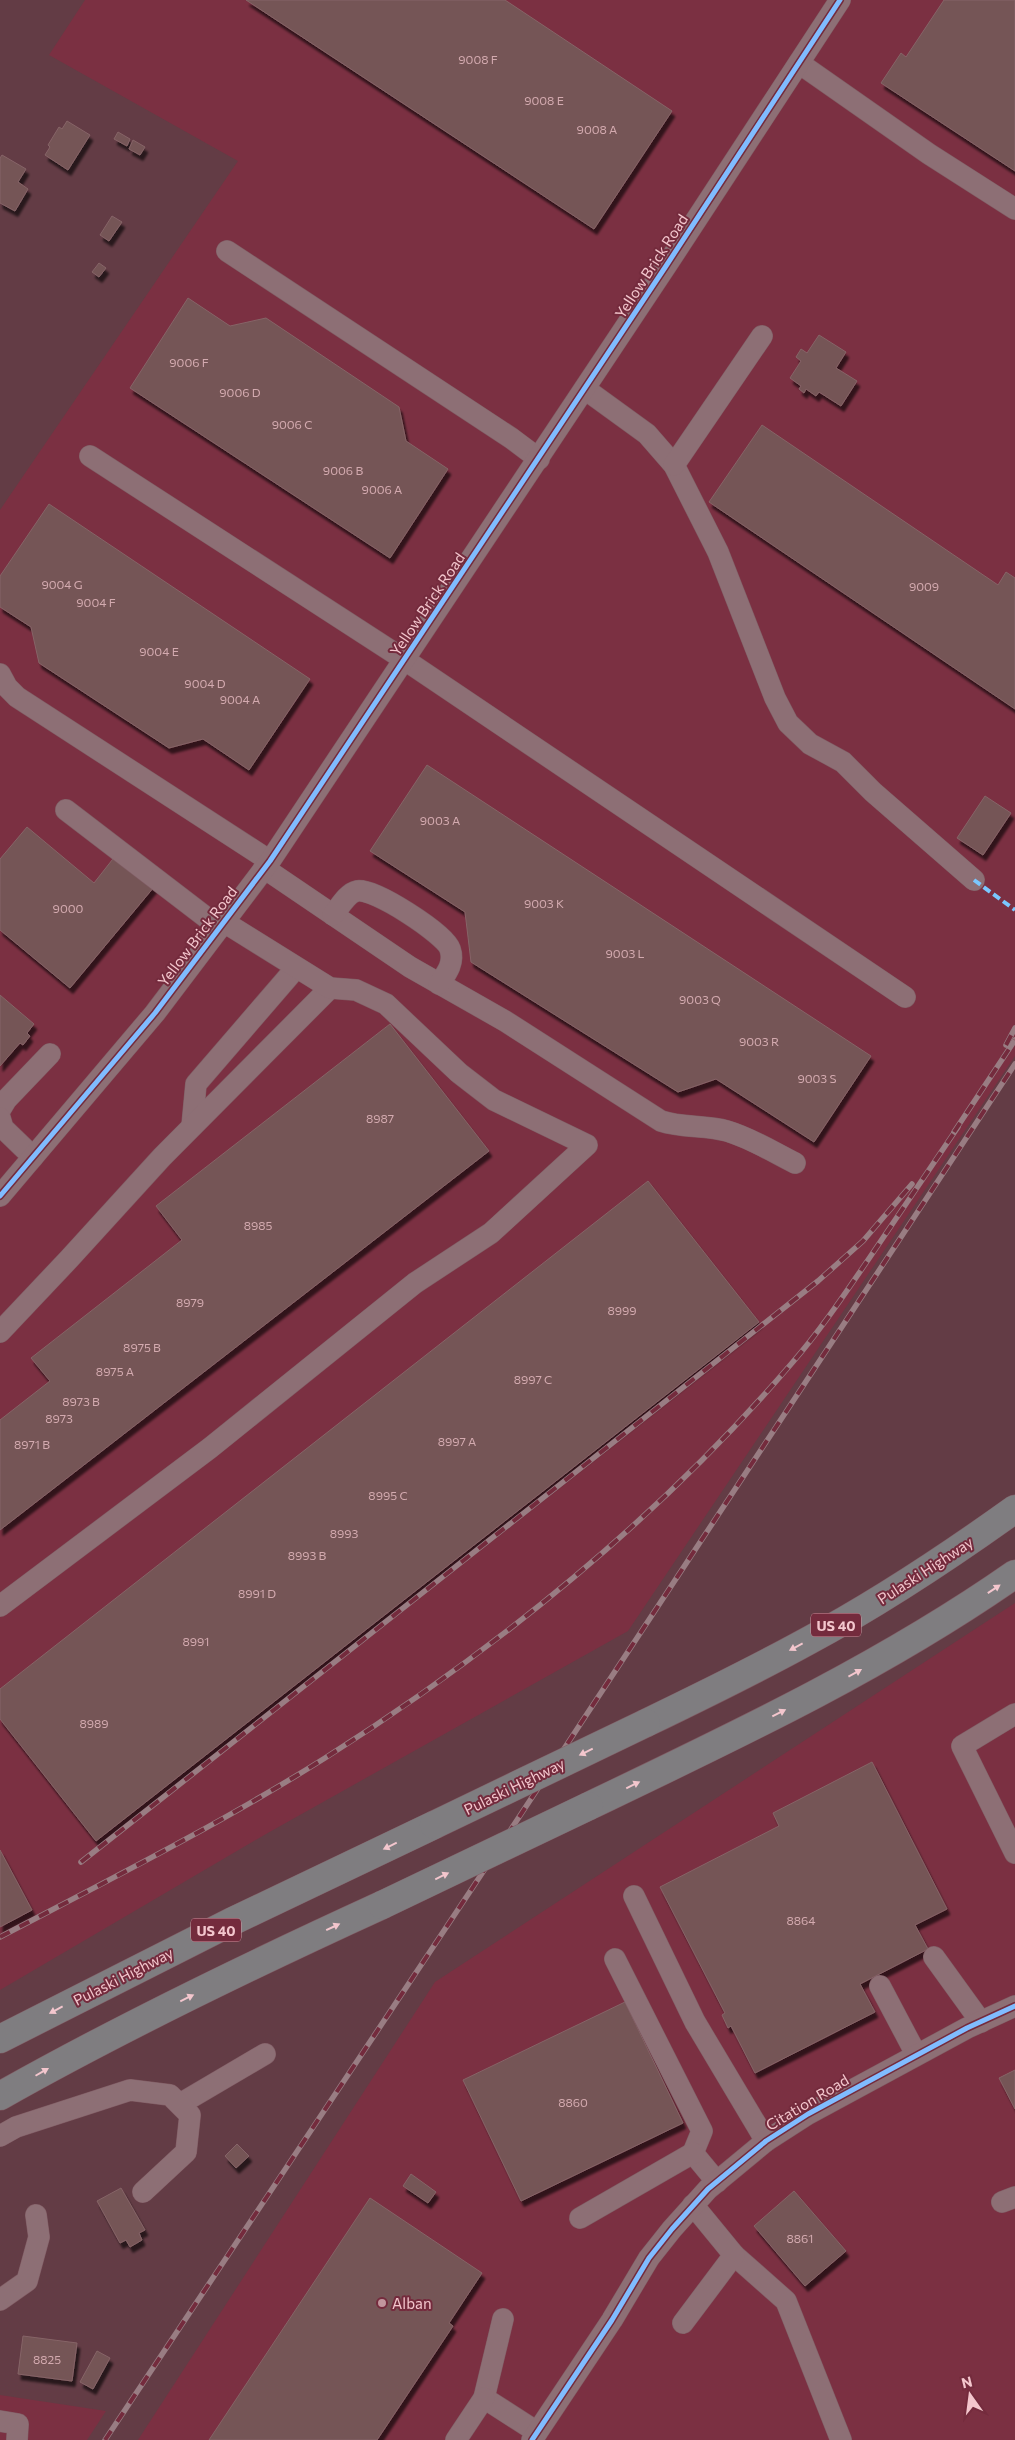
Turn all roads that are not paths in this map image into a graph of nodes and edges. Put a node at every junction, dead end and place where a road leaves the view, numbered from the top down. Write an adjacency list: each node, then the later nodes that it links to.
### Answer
1 (840, 0): 2 (street, Yellow Brick Road)
2 (799, 63): 3 (street); 6 (street, Yellow Brick Road)
3 (1015, 209)
4 (227, 251): 8 (street)
5 (762, 336): 9 (street)
6 (585, 389): 8 (street, Yellow Brick Road); 9 (street)
7 (90, 456): 10 (street)
8 (538, 459): 10 (street, Yellow Brick Road)
9 (674, 466): 14 (street)
10 (406, 660): 13 (street, Yellow Brick Road); 20 (street)
11 (0, 674): 13 (street)
12 (66, 810): 16 (street)
13 (267, 865): 15 (street); 16 (street, Yellow Brick Road)
14 (974, 880)
15 (333, 915): 18 (street); 18 (street)
16 (222, 925): 17 (street); 25 (street, Yellow Brick Road)
17 (296, 968): 19 (street); 24 (street)
18 (438, 984): 26 (street)
19 (330, 988): 24 (street); 31 (street)
20 (905, 997)
21 (50, 1054): 22 (street)
22 (0, 1110)
23 (0, 1118): 25 (street)
24 (192, 1126): 28 (street)
25 (33, 1157): 27 (street, Yellow Brick Road)
26 (795, 1163)
27 (0, 1196)
28 (0, 1332)
29 (1015, 1509): 40 (highway, Pulaski Highway / US 40, one-way to 40, bridge)
30 (1015, 1574): 43 (highway, one-way to 30, bridge)
31 (0, 1606)
32 (1015, 1714): 33 (street)
33 (1015, 1853)
34 (634, 1896): 46 (street)
35 (934, 1957): 39 (street)
36 (615, 1959): 47 (street)
37 (880, 1986): 42 (street)
38 (1015, 2006): 39 (street, Citation Road)
39 (981, 2022): 42 (street, Citation Road)
40 (0, 2039)
41 (265, 2054): 44 (street)
42 (916, 2054): 46 (street, Citation Road)
43 (0, 2096)
44 (180, 2104): 45 (street); 49 (street)
45 (0, 2136)
46 (766, 2141): 48 (street, Citation Road)
47 (694, 2153): 48 (street); 52 (street)
48 (718, 2182): 50 (street, Citation Road)
49 (143, 2192)
50 (693, 2205): 53 (street); 59 (street, Citation Road)
51 (36, 2215): 54 (street)
52 (580, 2218)
53 (734, 2255): 56 (street); 62 (street)
54 (0, 2300)
55 (503, 2319): 57 (street)
56 (683, 2323)
57 (484, 2398): 59 (street); 61 (street)
58 (0, 2421): 60 (street)
59 (535, 2436)
60 (17, 2440)
61 (456, 2440)
62 (841, 2440)

